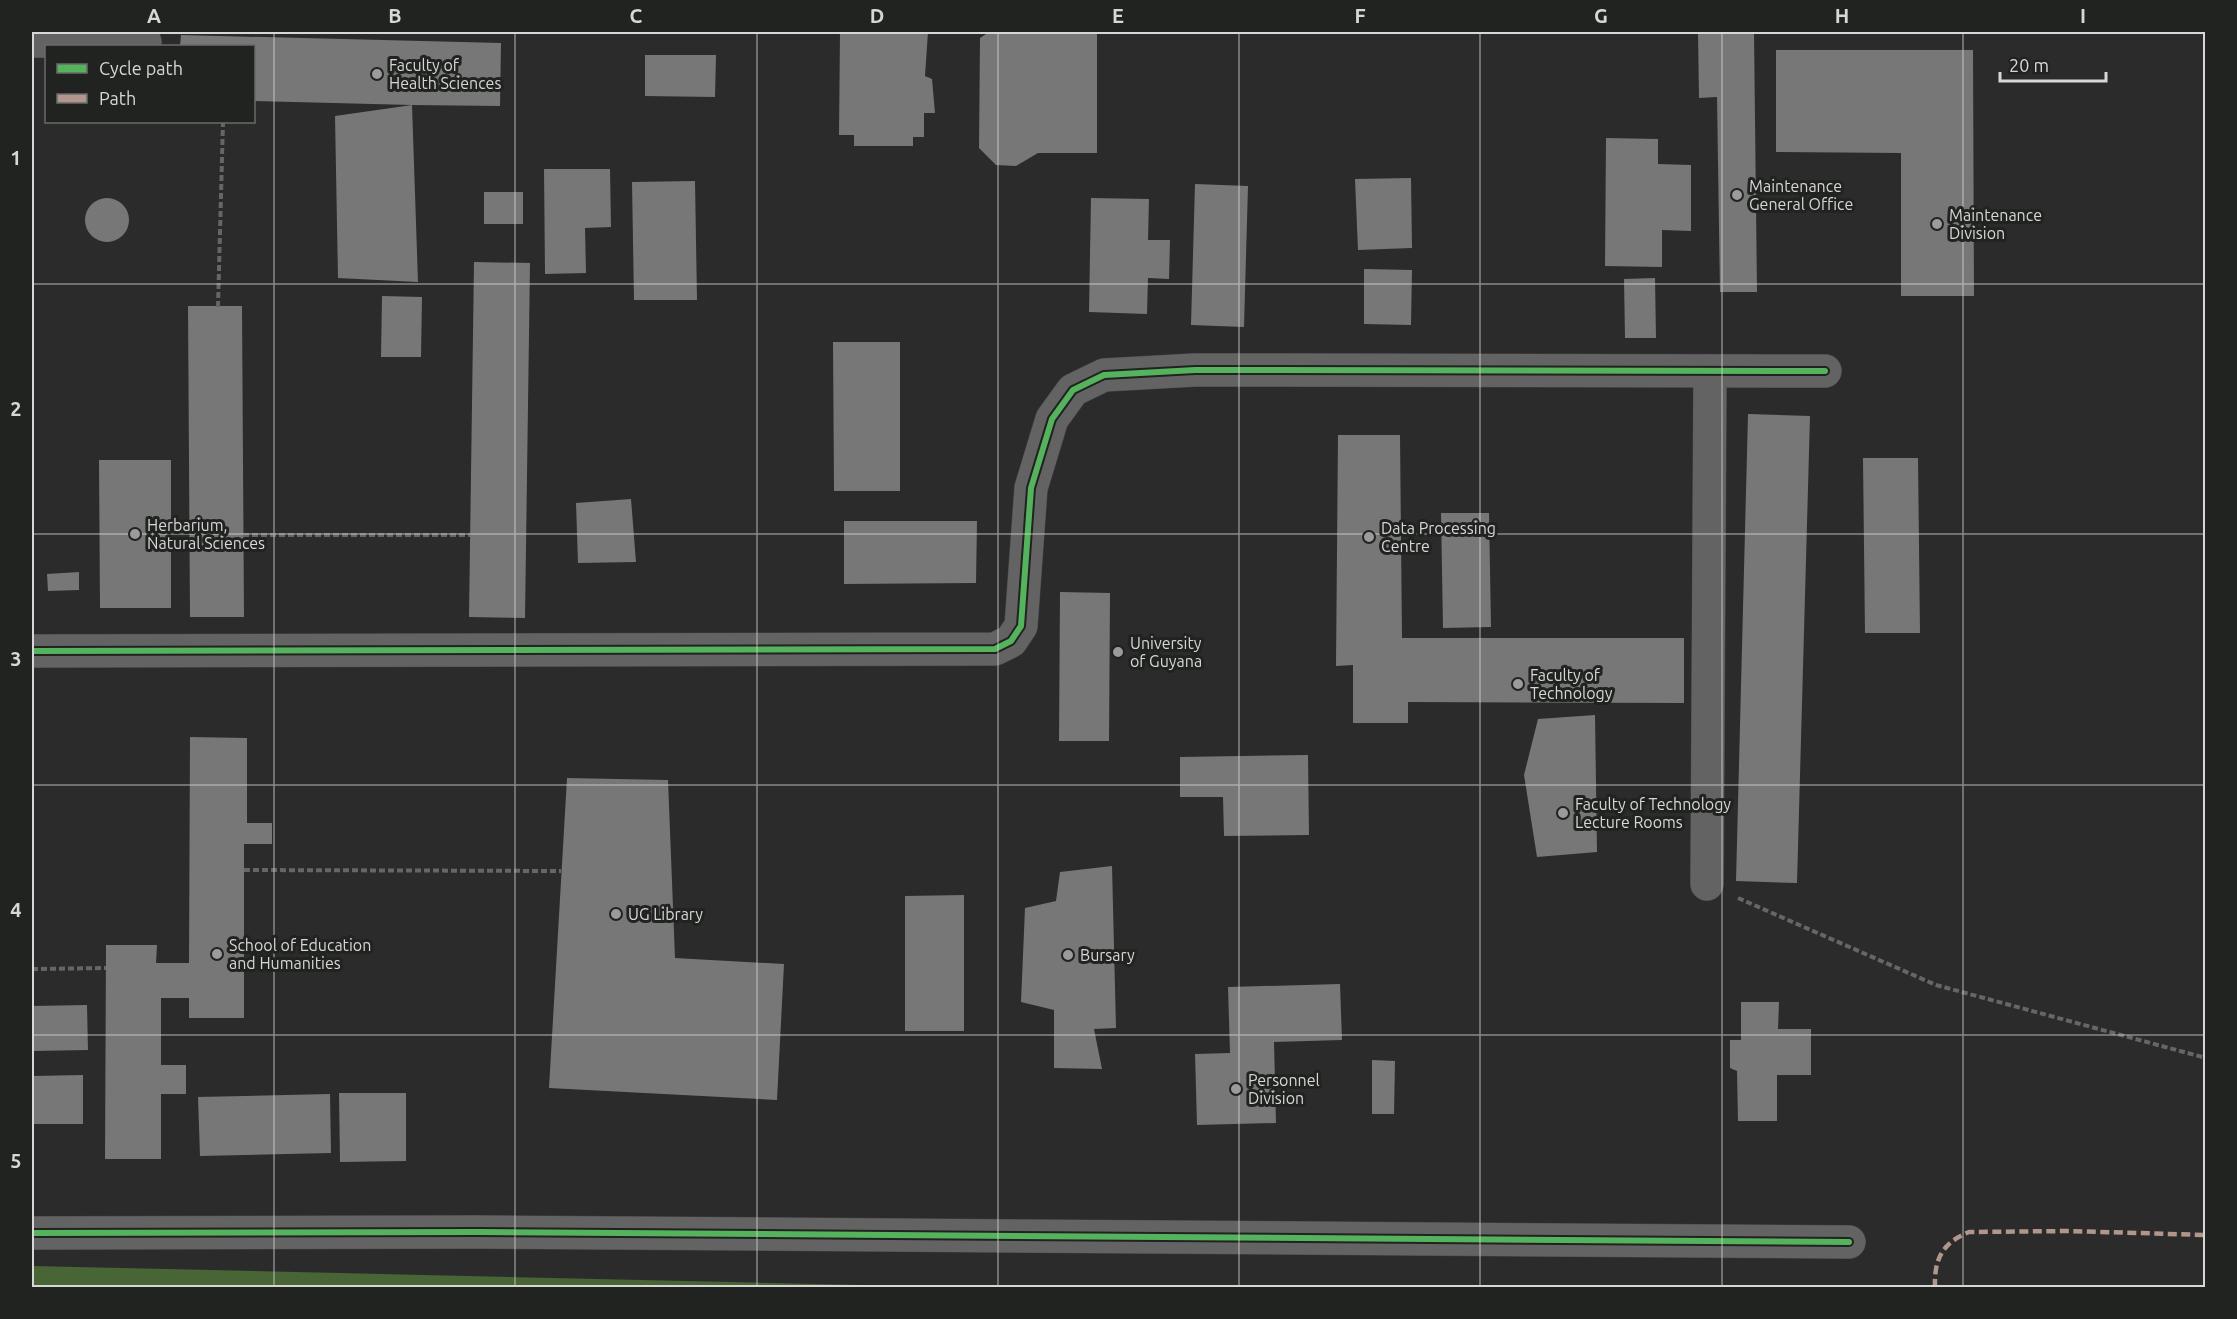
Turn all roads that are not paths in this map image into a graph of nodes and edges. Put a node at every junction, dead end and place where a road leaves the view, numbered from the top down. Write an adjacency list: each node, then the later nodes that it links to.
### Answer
1 (32, 41): 2 (street)
2 (145, 42)
3 (1710, 371): 4 (street); 5 (street); 6 (street)
4 (1825, 371)
5 (32, 651)
6 (1707, 884)
7 (32, 1233): 8 (street)
8 (1849, 1242)

